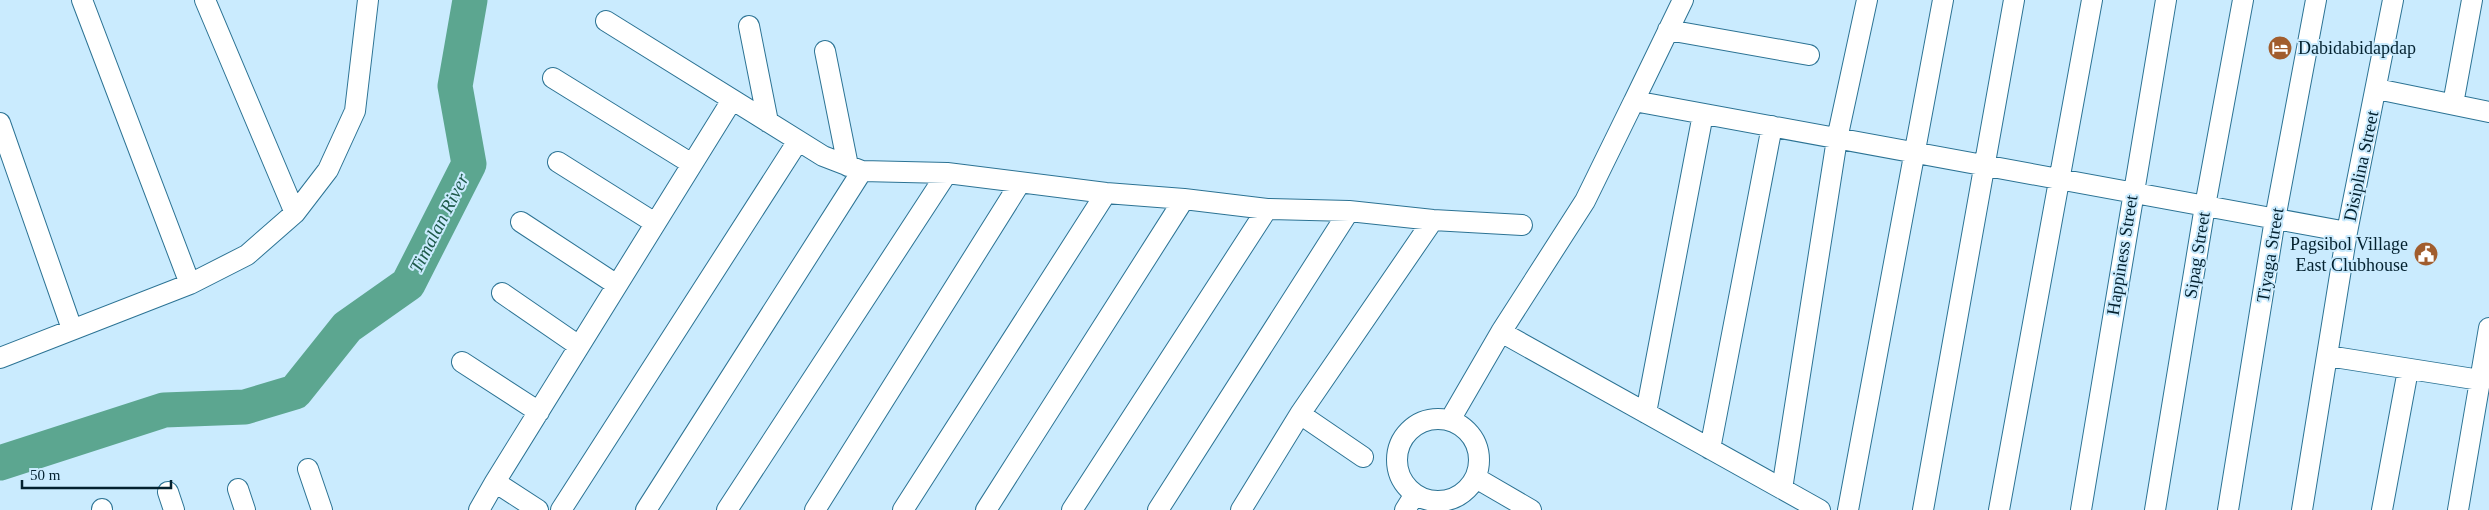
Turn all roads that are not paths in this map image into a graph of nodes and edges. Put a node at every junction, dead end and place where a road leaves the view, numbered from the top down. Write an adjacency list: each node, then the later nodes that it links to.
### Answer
1 (82, 0): 52 (street)
2 (205, 0): 45 (street)
3 (368, 0): 45 (street)
4 (1683, 0): 16 (street)
5 (1867, 0): 29 (street)
6 (1943, 0): 31 (street)
7 (2014, 0): 34 (street)
8 (2092, 0): 37 (street)
9 (2166, 0): 39 (street, Happiness Street)
10 (2243, 0): 42 (street, Sipag Street)
11 (2316, 0): 46 (street, Tiyaga Street)
12 (2393, 0): 20 (street, Disiplina Street)
13 (2472, 0): 23 (street)
14 (606, 21): 21 (street)
15 (749, 26): 26 (street)
16 (1668, 30): 18 (street); 22 (street)
17 (825, 51): 35 (street)
18 (1809, 55)
19 (553, 78): 33 (street)
20 (2377, 89): 23 (street); 51 (street, Disiplina Street)
21 (732, 100): 26 (street); 33 (street)
22 (1634, 101): 25 (street); 57 (street)
23 (2453, 104): 24 (street)
24 (2489, 112)
25 (1703, 114): 28 (street); 65 (street)
26 (768, 122): 30 (street)
27 (0, 123): 56 (street)
28 (1772, 126): 29 (street); 68 (street)
29 (1837, 138): 31 (street); 74 (street)
30 (798, 141): 35 (street); 80 (street)
31 (1914, 153): 34 (street); 91 (street)
32 (558, 162): 49 (street)
33 (692, 164): 49 (street)
34 (1983, 165): 37 (street); 92 (street)
35 (855, 168): 36 (street); 81 (street)
36 (946, 173): 38 (street); 82 (street)
37 (2059, 179): 39 (street); 93 (street)
38 (1020, 183): 40 (street); 83 (street)
39 (2132, 193): 42 (street); 94 (street, Happiness Street)
40 (1106, 194): 41 (street); 84 (street)
41 (1184, 199): 43 (street); 85 (street)
42 (2205, 206): 46 (street); 95 (street, Sipag Street)
43 (1267, 209): 44 (street); 86 (street)
44 (1349, 211): 47 (street); 87 (street)
45 (296, 213): 52 (street)
46 (2275, 219): 51 (street); 96 (street, Tiyaga Street)
47 (1433, 220): 50 (street); 66 (street)
48 (521, 222): 53 (street)
49 (655, 224): 53 (street)
50 (1522, 225)
51 (2346, 232): 59 (street, Disiplina Street)
52 (190, 284): 56 (street)
53 (617, 286): 58 (street)
54 (502, 293): 58 (street)
55 (2489, 328): 63 (street)
56 (72, 329): 60 (street)
57 (1501, 332): 65 (street); 67 (street)
58 (579, 346): 64 (street)
59 (2328, 356): 62 (street); 97 (street, Disiplina Street)
60 (0, 358)
61 (462, 362): 64 (street)
62 (2408, 370): 63 (street); 98 (street)
63 (2480, 380): 99 (street)
64 (539, 412): 72 (street)
65 (1646, 413): 68 (street)
66 (1300, 414): 69 (street); 88 (street)
67 (1450, 420): 71 (street); 75 (street)
68 (1710, 449): 74 (street)
69 (1363, 457)
70 (308, 469): 77 (street)
71 (1476, 478): 75 (street); 89 (street)
72 (495, 482): 78 (street); 79 (street)
73 (238, 489): 76 (street)
74 (1782, 489): 90 (street)
75 (1410, 502)
76 (245, 510)
77 (322, 510)
78 (479, 510)
79 (538, 510)
80 (561, 510)
81 (646, 510)
82 (727, 510)
83 (815, 510)
84 (904, 510)
85 (986, 510)
86 (1072, 510)
87 (1158, 510)
88 (1241, 510)
89 (1531, 510)
90 (1820, 510)
91 (1848, 510)
92 (1923, 510)
93 (1999, 510)
94 (2081, 510)
95 (2155, 510)
96 (2228, 510)
97 (2302, 510)
98 (2382, 510)
99 (2458, 510)

